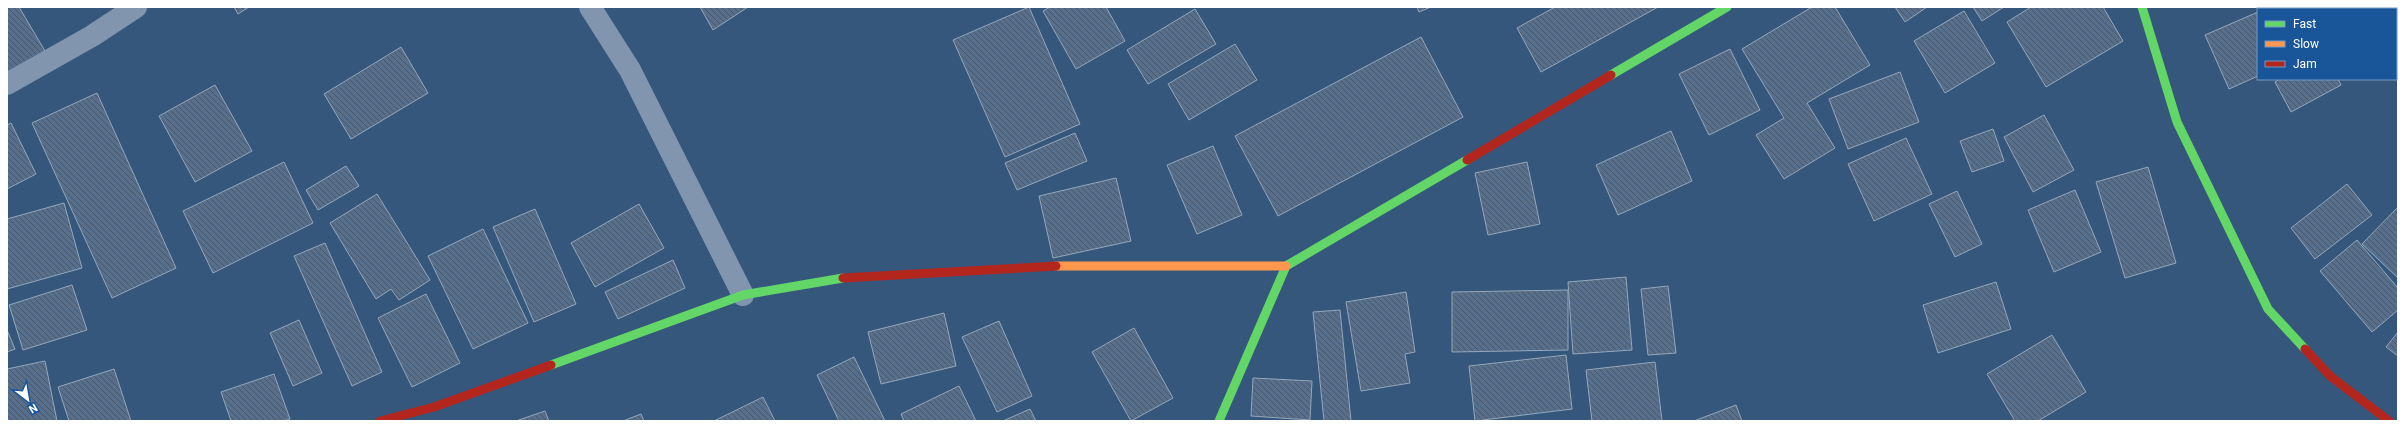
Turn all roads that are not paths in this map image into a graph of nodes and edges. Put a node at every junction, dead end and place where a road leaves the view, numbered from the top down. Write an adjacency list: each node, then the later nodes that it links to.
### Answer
1 (136, 7): 5 (street)
2 (590, 7): 7 (street)
3 (1727, 7): 6 (street)
4 (2142, 7): 10 (street)
5 (7, 84)
6 (1286, 266): 7 (street); 9 (street)
7 (743, 295): 8 (street)
8 (380, 421)
9 (1219, 421)
10 (2389, 421)

